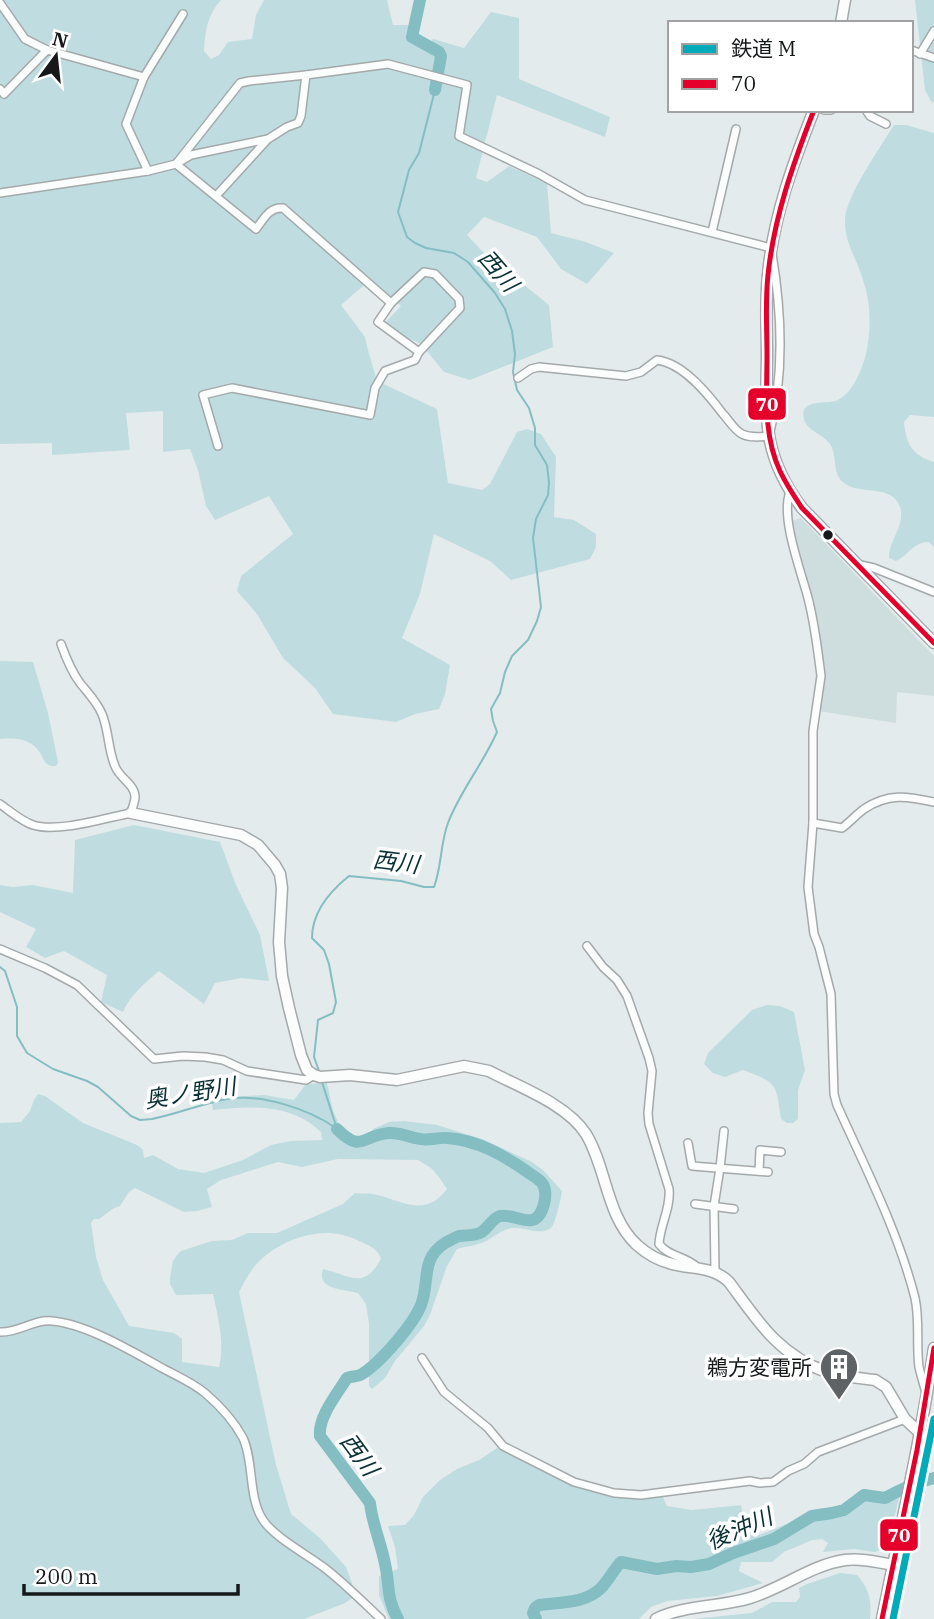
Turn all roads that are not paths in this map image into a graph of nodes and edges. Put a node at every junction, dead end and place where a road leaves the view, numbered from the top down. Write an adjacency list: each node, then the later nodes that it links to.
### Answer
1 (845, 0): 4 (street)
2 (0, 4): 6 (street)
3 (183, 14): 11 (street)
4 (841, 21)
5 (934, 31): 8 (street)
6 (47, 50): 11 (street); 12 (street)
7 (913, 51): 8 (street)
8 (920, 54): 9 (street)
9 (934, 58)
10 (306, 75): 17 (street); 18 (street); 22 (street)
11 (144, 78): 19 (street)
12 (0, 89)
13 (813, 112): 23 (street)
14 (867, 112): 15 (street)
15 (886, 124)
16 (736, 129): 22 (street)
17 (268, 139): 18 (street); 21 (street)
18 (176, 164): 19 (street); 21 (street)
19 (148, 171): 20 (street)
20 (0, 192)
21 (216, 196): 24 (street)
22 (712, 232): 23 (street)
23 (771, 248): 27 (street)
24 (391, 303): 25 (street); 25 (street)
25 (419, 352): 28 (street)
26 (518, 378): 27 (street)
27 (769, 436): 29 (street)
28 (218, 446)
29 (790, 492): 30 (street); 37 (street)
30 (856, 563): 31 (street); 32 (street)
31 (934, 592)
32 (934, 643)
33 (61, 644): 36 (street)
34 (934, 802): 37 (street)
35 (0, 804): 36 (street)
36 (131, 813): 40 (street)
37 (813, 822): 55 (street)
38 (587, 946): 50 (street)
39 (0, 949): 40 (street)
40 (314, 1075): 50 (street)
41 (724, 1131): 44 (street)
42 (688, 1143): 44 (street)
43 (781, 1152): 45 (street)
44 (720, 1168): 45 (street); 48 (street)
45 (759, 1171): 46 (street)
46 (768, 1172)
47 (695, 1205): 48 (street)
48 (714, 1206): 49 (street); 51 (street)
49 (734, 1209)
50 (698, 1268): 51 (street)
51 (715, 1271): 56 (street)
52 (0, 1332): 60 (street)
53 (934, 1348): 55 (street)
54 (422, 1358): 56 (street)
55 (927, 1397): 57 (street)
56 (905, 1419): 57 (street)
57 (920, 1433): 58 (street); 59 (street)
58 (934, 1436)
59 (892, 1565): 61 (street); 62 (street)
60 (380, 1619)
61 (656, 1619)
62 (882, 1619)

